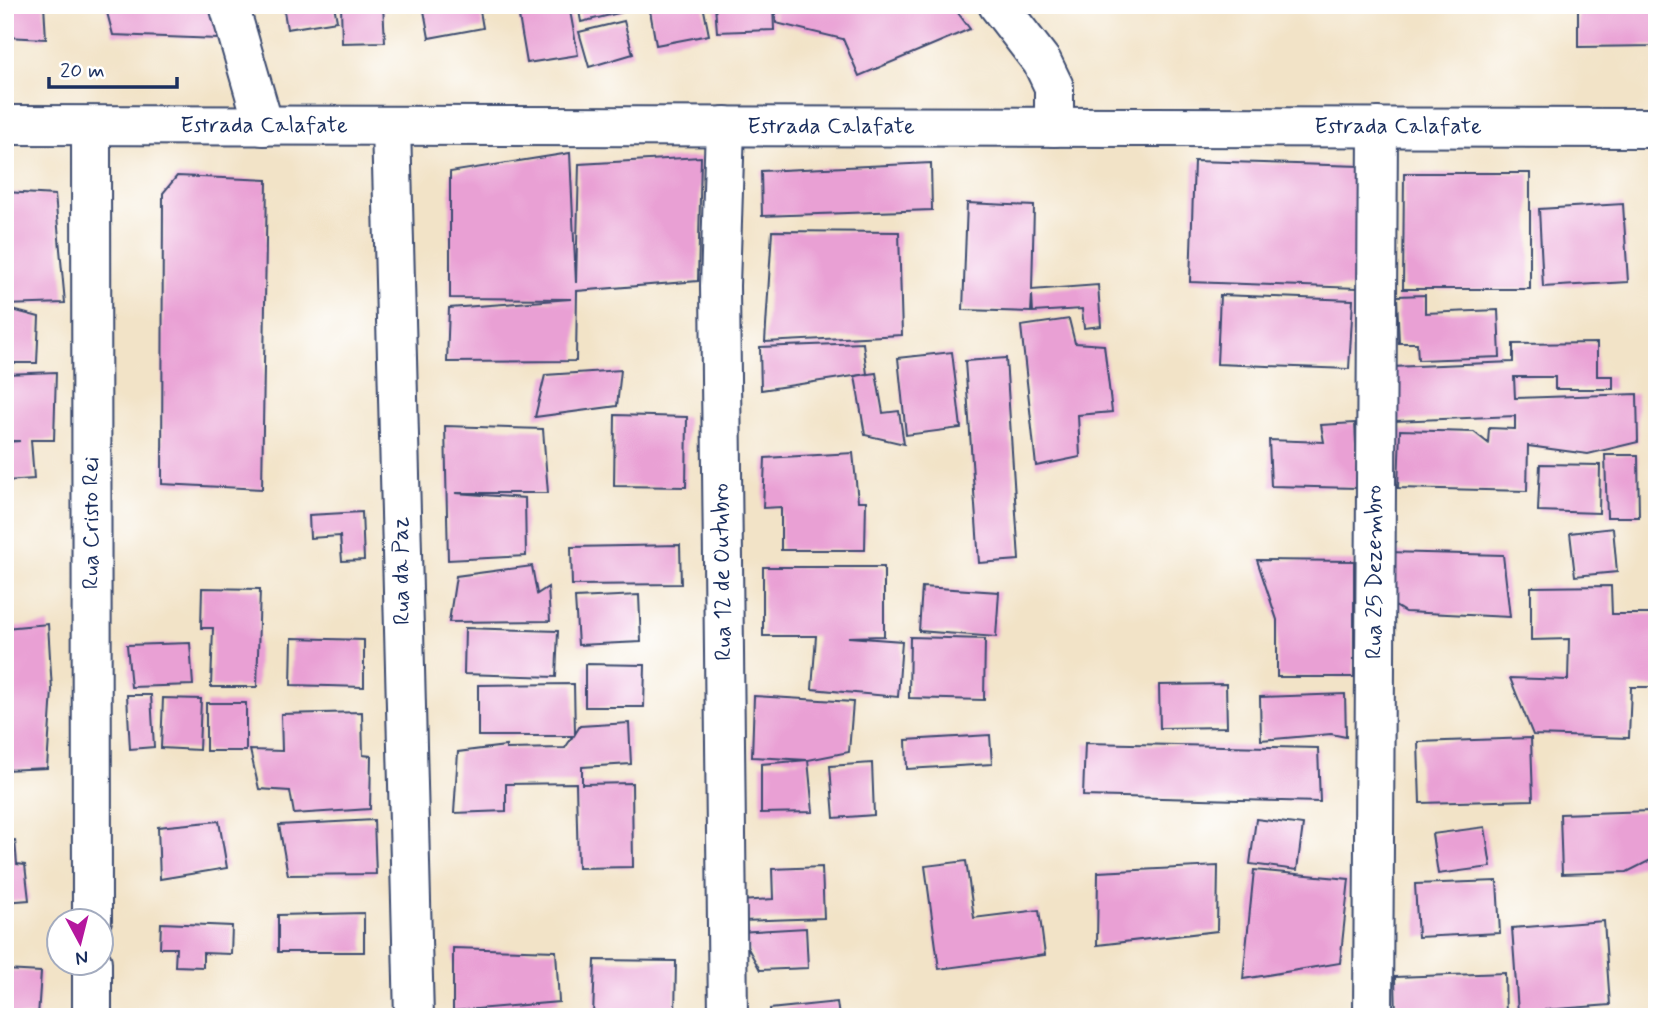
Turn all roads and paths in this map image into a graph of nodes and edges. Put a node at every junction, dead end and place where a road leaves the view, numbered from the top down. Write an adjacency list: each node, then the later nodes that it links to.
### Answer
1 (229, 5): 5 (street)
2 (998, 5): 8 (street)
3 (5, 125): 4 (street, Estrada Calafate)
4 (91, 125): 5 (street, Estrada Calafate); 11 (street, Rua Cristo Rei)
5 (264, 126): 6 (street, Estrada Calafate)
6 (391, 126): 7 (street, Estrada Calafate); 14 (street, Rua da Paz)
7 (725, 127): 8 (street, Estrada Calafate); 15 (street, Rua 12 de Outubro)
8 (1054, 127): 9 (street, Estrada Calafate)
9 (1378, 127): 10 (street, Estrada Calafate); 16 (street, Rua 25 Dezembro)
10 (1657, 128)
11 (92, 906)
12 (92, 976): 13 (street)
13 (92, 1017)
14 (414, 1017)
15 (728, 1017)
16 (1373, 1017)

